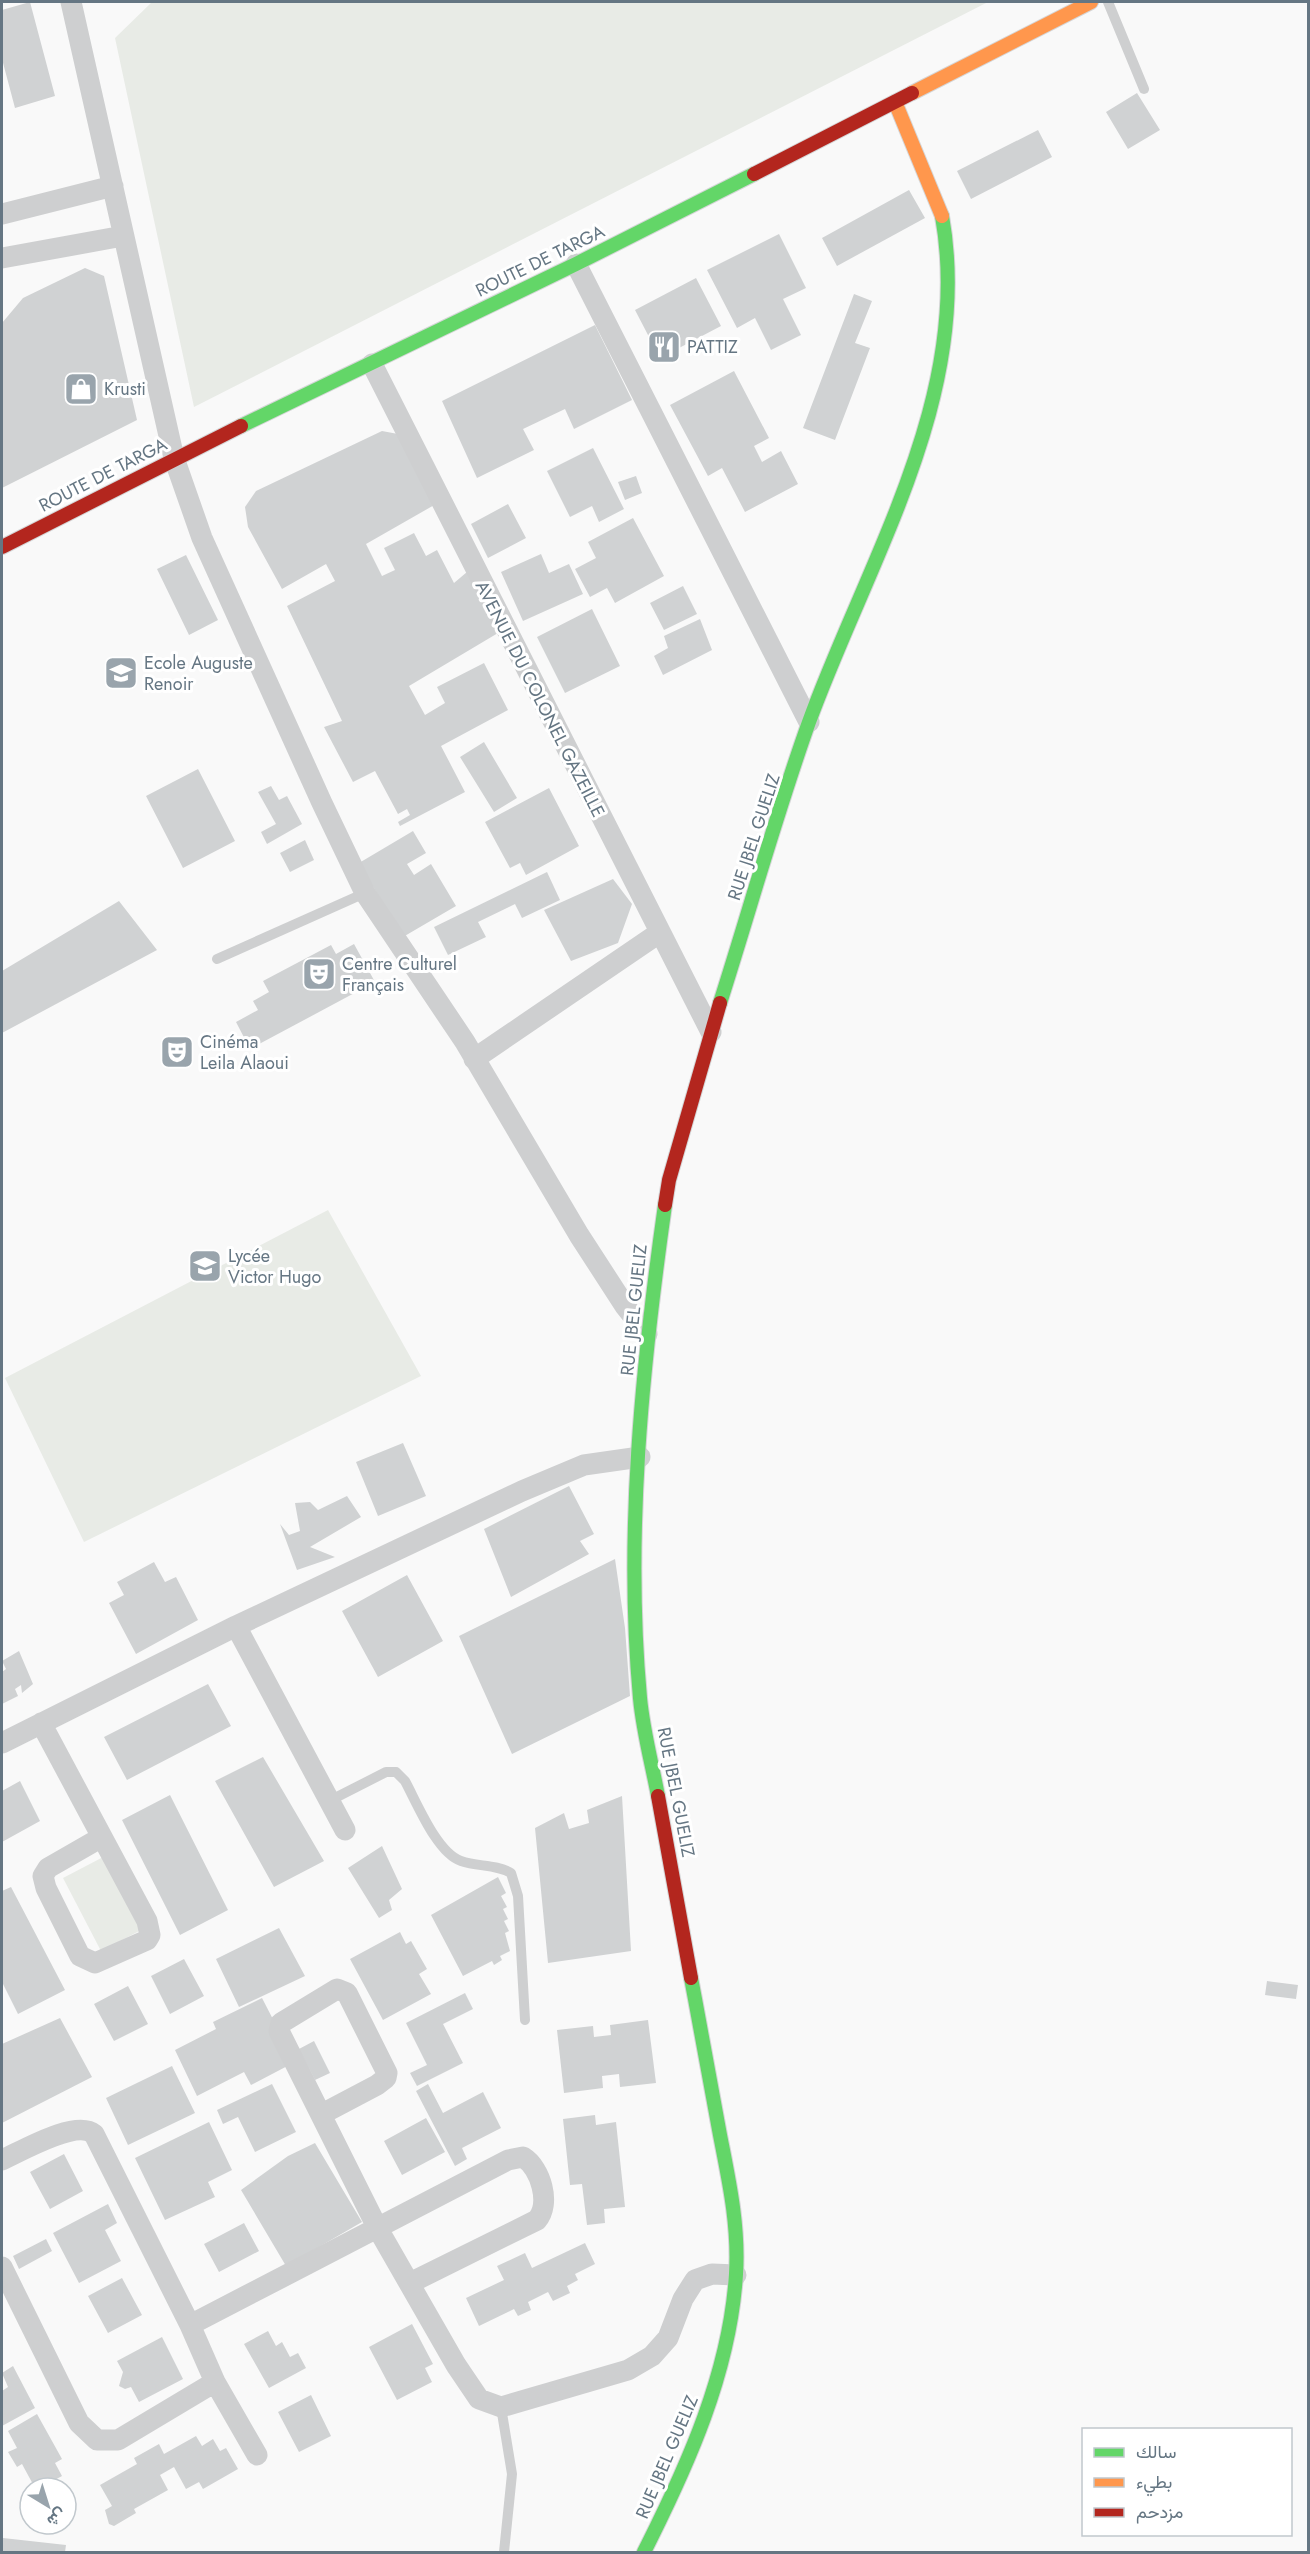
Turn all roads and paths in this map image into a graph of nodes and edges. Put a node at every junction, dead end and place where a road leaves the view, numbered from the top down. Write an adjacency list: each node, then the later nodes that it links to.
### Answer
1 (71, 2): 6 (street)
2 (1091, 2): 5 (street, ROUTE DE TARGA)
3 (1108, 2): 4 (lane)
4 (1144, 89)
5 (895, 102): 10 (street, ROUTE DE TARGA); 14 (street, RUE JBEL GUELIZ)
6 (113, 186): 7 (street); 8 (street)
7 (2, 214)
8 (123, 236): 9 (street); 12 (street)
9 (2, 258)
10 (576, 264): 11 (street, ROUTE DE TARGA); 14 (street)
11 (372, 364): 12 (street, ROUTE DE TARGA); 16 (street, AVENUE DU COLONEL GAZEILLE)
12 (174, 458): 13 (street, ROUTE DE TARGA); 15 (street)
13 (2, 547)
14 (809, 722): 18 (street, RUE JBEL GUELIZ)
15 (365, 893): 17 (lane); 19 (street)
16 (658, 933): 18 (street, AVENUE DU COLONEL GAZEILLE); 19 (street)
17 (217, 959)
18 (711, 1032): 20 (street, RUE JBEL GUELIZ)
19 (474, 1059): 20 (street)
20 (647, 1334): 21 (street, RUE JBEL GUELIZ)
21 (640, 1457): 22 (street); 33 (street, RUE JBEL GUELIZ)
22 (236, 1626): 23 (street); 25 (street)
23 (41, 1723): 24 (street); 27 (street)
24 (2, 1743)
25 (329, 1801): 26 (street); 28 (lane)
26 (345, 1830)
27 (102, 1837): 27 (street)
28 (525, 2020)
29 (322, 2114): 29 (street); 31 (street)
30 (2, 2160): 35 (street)
31 (378, 2229): 34 (street); 34 (street); 35 (street)
32 (2, 2267): 36 (street)
33 (736, 2275): 37 (street); 40 (street, RUE JBEL GUELIZ)
34 (410, 2283): 37 (street)
35 (190, 2325): 36 (street)
36 (215, 2382): 38 (street)
37 (501, 2407): 39 (lane)
38 (257, 2455)
39 (504, 2553)
40 (644, 2553)

